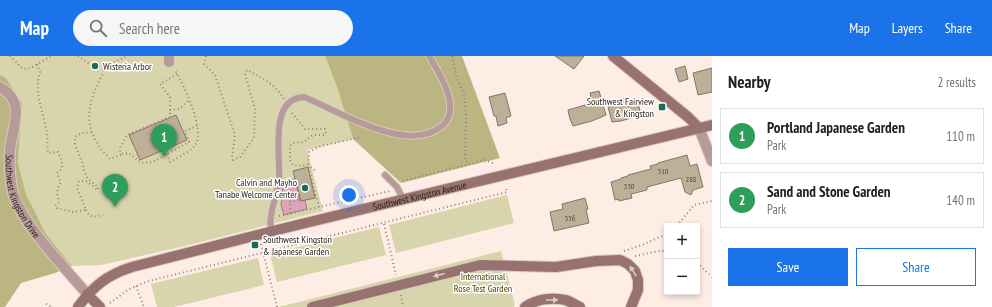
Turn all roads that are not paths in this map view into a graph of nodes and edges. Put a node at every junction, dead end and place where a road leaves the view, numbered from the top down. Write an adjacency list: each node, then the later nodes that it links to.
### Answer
1 (429, 56): 9 (lane)
2 (613, 56): 5 (street)
3 (0, 87): 10 (street, Southwest Kingston Drive)
4 (712, 125): 5 (street, Southwest Kingston Avenue)
5 (699, 128): 6 (street); 8 (street, Southwest Kingston Avenue)
6 (712, 161)
7 (385, 175): 8 (lane)
8 (403, 199): 9 (street, Southwest Kingston Avenue)
9 (271, 231): 10 (street, Southwest Kingston Avenue)
10 (87, 294): 11 (street); 12 (street, Southwest Kingston Avenue)
11 (104, 306)
12 (78, 307)
13 (312, 307): 16 (street, one-way to 13)
14 (525, 307): 15 (street, one-way to 15)
15 (580, 307)
16 (631, 307)

